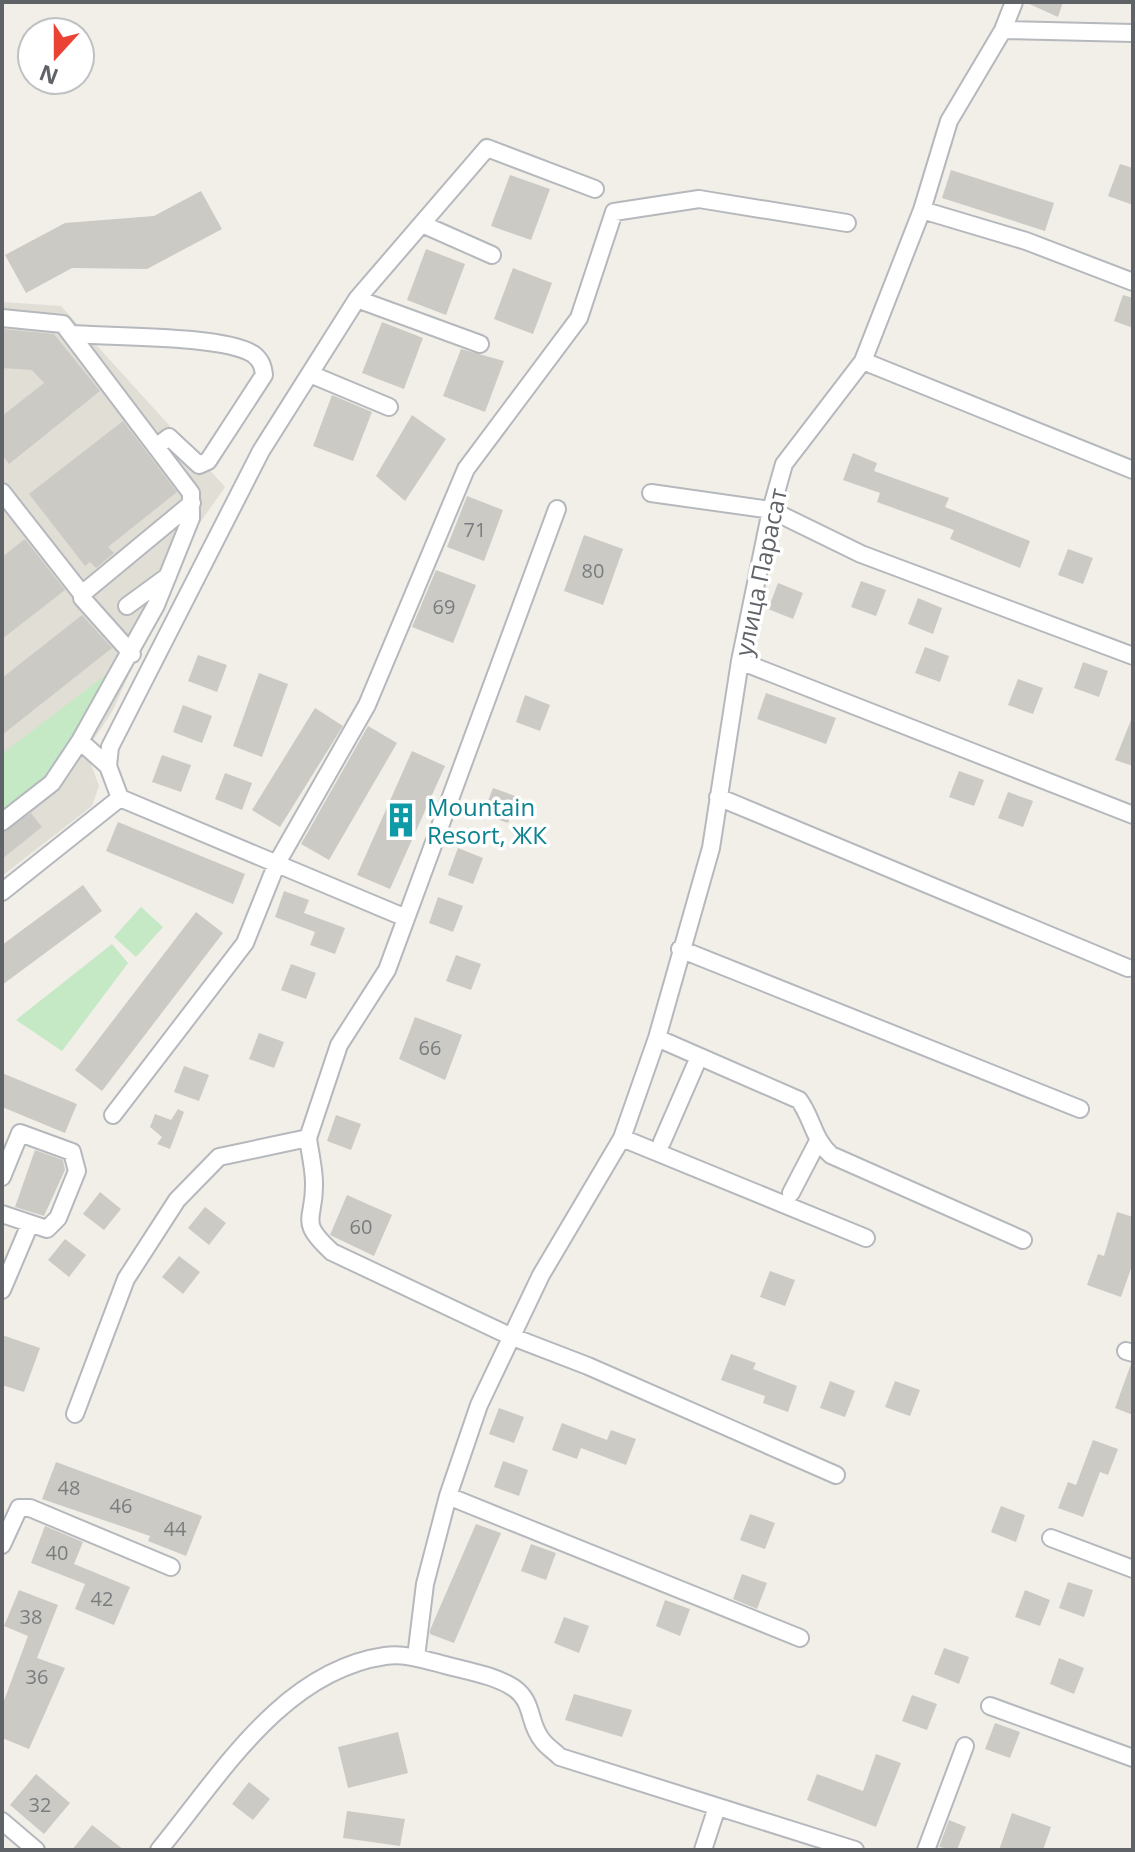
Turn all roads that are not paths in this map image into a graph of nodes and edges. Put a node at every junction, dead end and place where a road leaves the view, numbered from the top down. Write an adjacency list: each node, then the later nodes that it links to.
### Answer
1 (1014, 2): 2 (street, улица Парасат)
2 (1003, 30): 3 (street); 5 (street, улица Парасат)
3 (1133, 33)
4 (595, 189): 7 (street)
5 (922, 210): 9 (street); 14 (street, улица Парасат)
6 (847, 223): 36 (street)
7 (422, 224): 8 (street); 10 (street)
8 (492, 255)
9 (1133, 282)
10 (357, 299): 13 (street); 15 (street)
11 (2, 318): 12 (street)
12 (73, 334): 17 (street); 17 (street)
13 (480, 344)
14 (863, 361): 18 (street); 23 (street, улица Парасат)
15 (310, 374): 16 (street); 31 (street)
16 (389, 407)
17 (156, 447): 21 (street)
18 (1133, 470)
19 (2, 492): 25 (street)
20 (651, 493): 23 (street)
21 (192, 503): 24 (street); 25 (street)
22 (557, 509): 38 (street)
23 (771, 510): 28 (street); 29 (street, улица Парасат)
24 (168, 575): 26 (street); 27 (street)
25 (82, 594): 27 (street)
26 (127, 606)
27 (132, 654): 30 (street)
28 (1133, 656)
29 (740, 661): 32 (street, улица Парасат); 34 (street)
30 (80, 741): 31 (street); 35 (street)
31 (108, 766): 33 (street)
32 (718, 797): 39 (street, улица Парасат); 40 (street)
33 (120, 798): 36 (street); 37 (street)
34 (1133, 815)
35 (2, 822)
36 (277, 863): 38 (street); 44 (street)
37 (2, 892)
38 (406, 918): 45 (street)
39 (680, 949): 41 (street, улица Парасат); 43 (street)
40 (1128, 968)
41 (657, 1038): 42 (street); 46 (street, улица Парасат)
42 (699, 1057): 47 (street); 48 (street)
43 (1080, 1109)
44 (113, 1115)
45 (308, 1138): 56 (street); 57 (street)
46 (622, 1138): 53 (street); 56 (street, улица Парасат)
47 (662, 1142)
48 (817, 1143): 50 (street); 54 (street)
49 (2, 1177): 52 (street)
50 (791, 1193)
51 (2, 1214): 52 (street)
52 (30, 1224): 55 (street)
53 (866, 1238)
54 (1023, 1240)
55 (2, 1290)
56 (510, 1336): 58 (street); 59 (street, улица Парасат)
57 (75, 1414)
58 (836, 1475)
59 (448, 1496): 64 (street); 65 (street, улица Парасат)
60 (1051, 1538): 63 (street)
61 (2, 1545): 62 (street)
62 (171, 1567)
63 (1133, 1569)
64 (800, 1638)
65 (416, 1657): 69 (street); 72 (street)
66 (990, 1706): 68 (street)
67 (965, 1746): 75 (street)
68 (1133, 1758)
69 (717, 1807): 73 (street); 74 (street)
70 (2, 1821): 71 (street)
71 (36, 1850)
72 (159, 1850)
73 (703, 1850)
74 (855, 1850)
75 (926, 1850)

